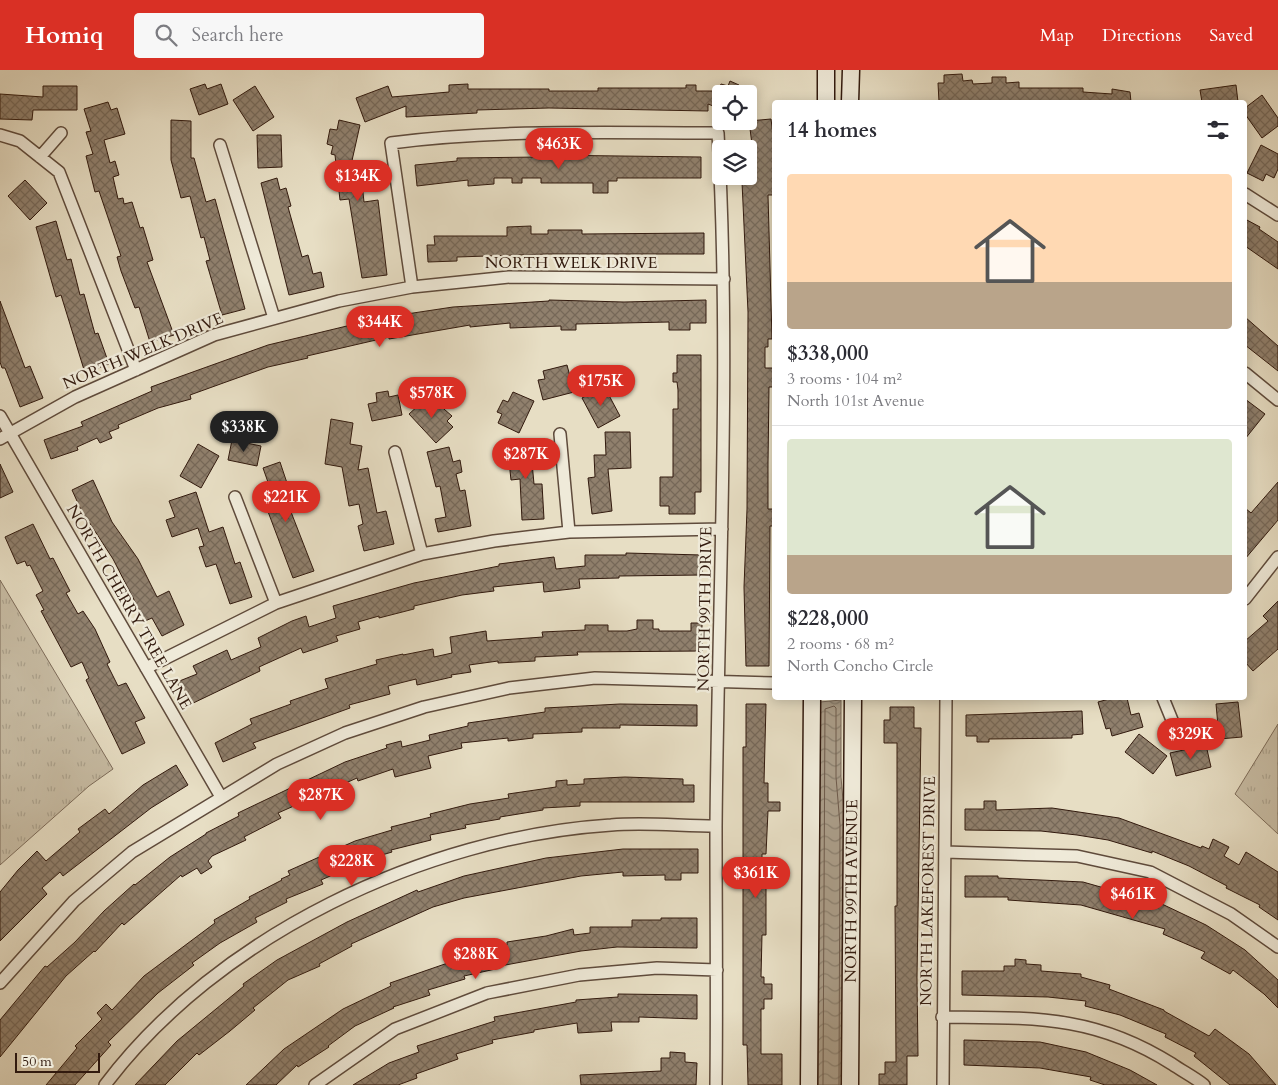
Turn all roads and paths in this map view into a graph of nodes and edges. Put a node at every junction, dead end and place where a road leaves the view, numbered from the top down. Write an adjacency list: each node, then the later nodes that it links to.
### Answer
1 (826, 70): 3 (main road)
2 (850, 70): 4 (main road)
3 (826, 100)
4 (850, 100)
5 (61, 133): 8 (street)
6 (0, 135): 8 (street)
7 (220, 145): 13 (street)
8 (40, 157): 14 (street)
9 (1247, 195): 10 (street)
10 (1278, 215)
11 (724, 279): 12 (street, NORTH WELK DRIVE); 12 (street, NORTH 99TH DRIVE); 22 (street, NORTH 99TH DRIVE)
12 (412, 287): 13 (street, NORTH WELK DRIVE)
13 (274, 318): 14 (street, NORTH WELK DRIVE)
14 (136, 370): 19 (street, NORTH WELK DRIVE)
15 (1247, 375): 16 (street)
16 (1278, 400)
17 (0, 416): 19 (street, NORTH CHERRY TREE LANE)
18 (560, 434): 23 (street)
19 (5, 437): 28 (street, NORTH CHERRY TREE LANE)
20 (394, 452): 24 (street)
21 (235, 497): 27 (street)
22 (722, 528): 23 (street); 29 (street, NORTH 99TH DRIVE)
23 (569, 532): 24 (street)
24 (422, 554): 27 (street)
25 (1278, 557): 26 (street)
26 (1247, 596)
27 (276, 603): 28 (street)
28 (146, 668): 36 (street, NORTH CHERRY TREE LANE)
29 (720, 680): 30 (street); 36 (street); 37 (street, NORTH 99TH DRIVE)
30 (772, 683)
31 (812, 700): 46 (main road)
32 (853, 700): 47 (main road, NORTH 99TH AVENUE)
33 (946, 700): 38 (street, NORTH LAKEFOREST DRIVE)
34 (1164, 700): 35 (street)
35 (1172, 720)
36 (221, 797): 41 (street)
37 (716, 826): 40 (street, NORTH 99TH DRIVE); 43 (street)
38 (946, 852): 39 (street); 42 (street, NORTH LAKEFOREST DRIVE)
39 (1278, 947)
40 (717, 970): 44 (street); 45 (street, NORTH 99TH DRIVE)
41 (0, 983)
42 (942, 1017): 48 (street, NORTH LAKEFOREST DRIVE); 49 (street)
43 (105, 1085)
44 (315, 1085)
45 (716, 1085)
46 (809, 1085)
47 (850, 1085)
48 (943, 1085)
49 (1204, 1085)

